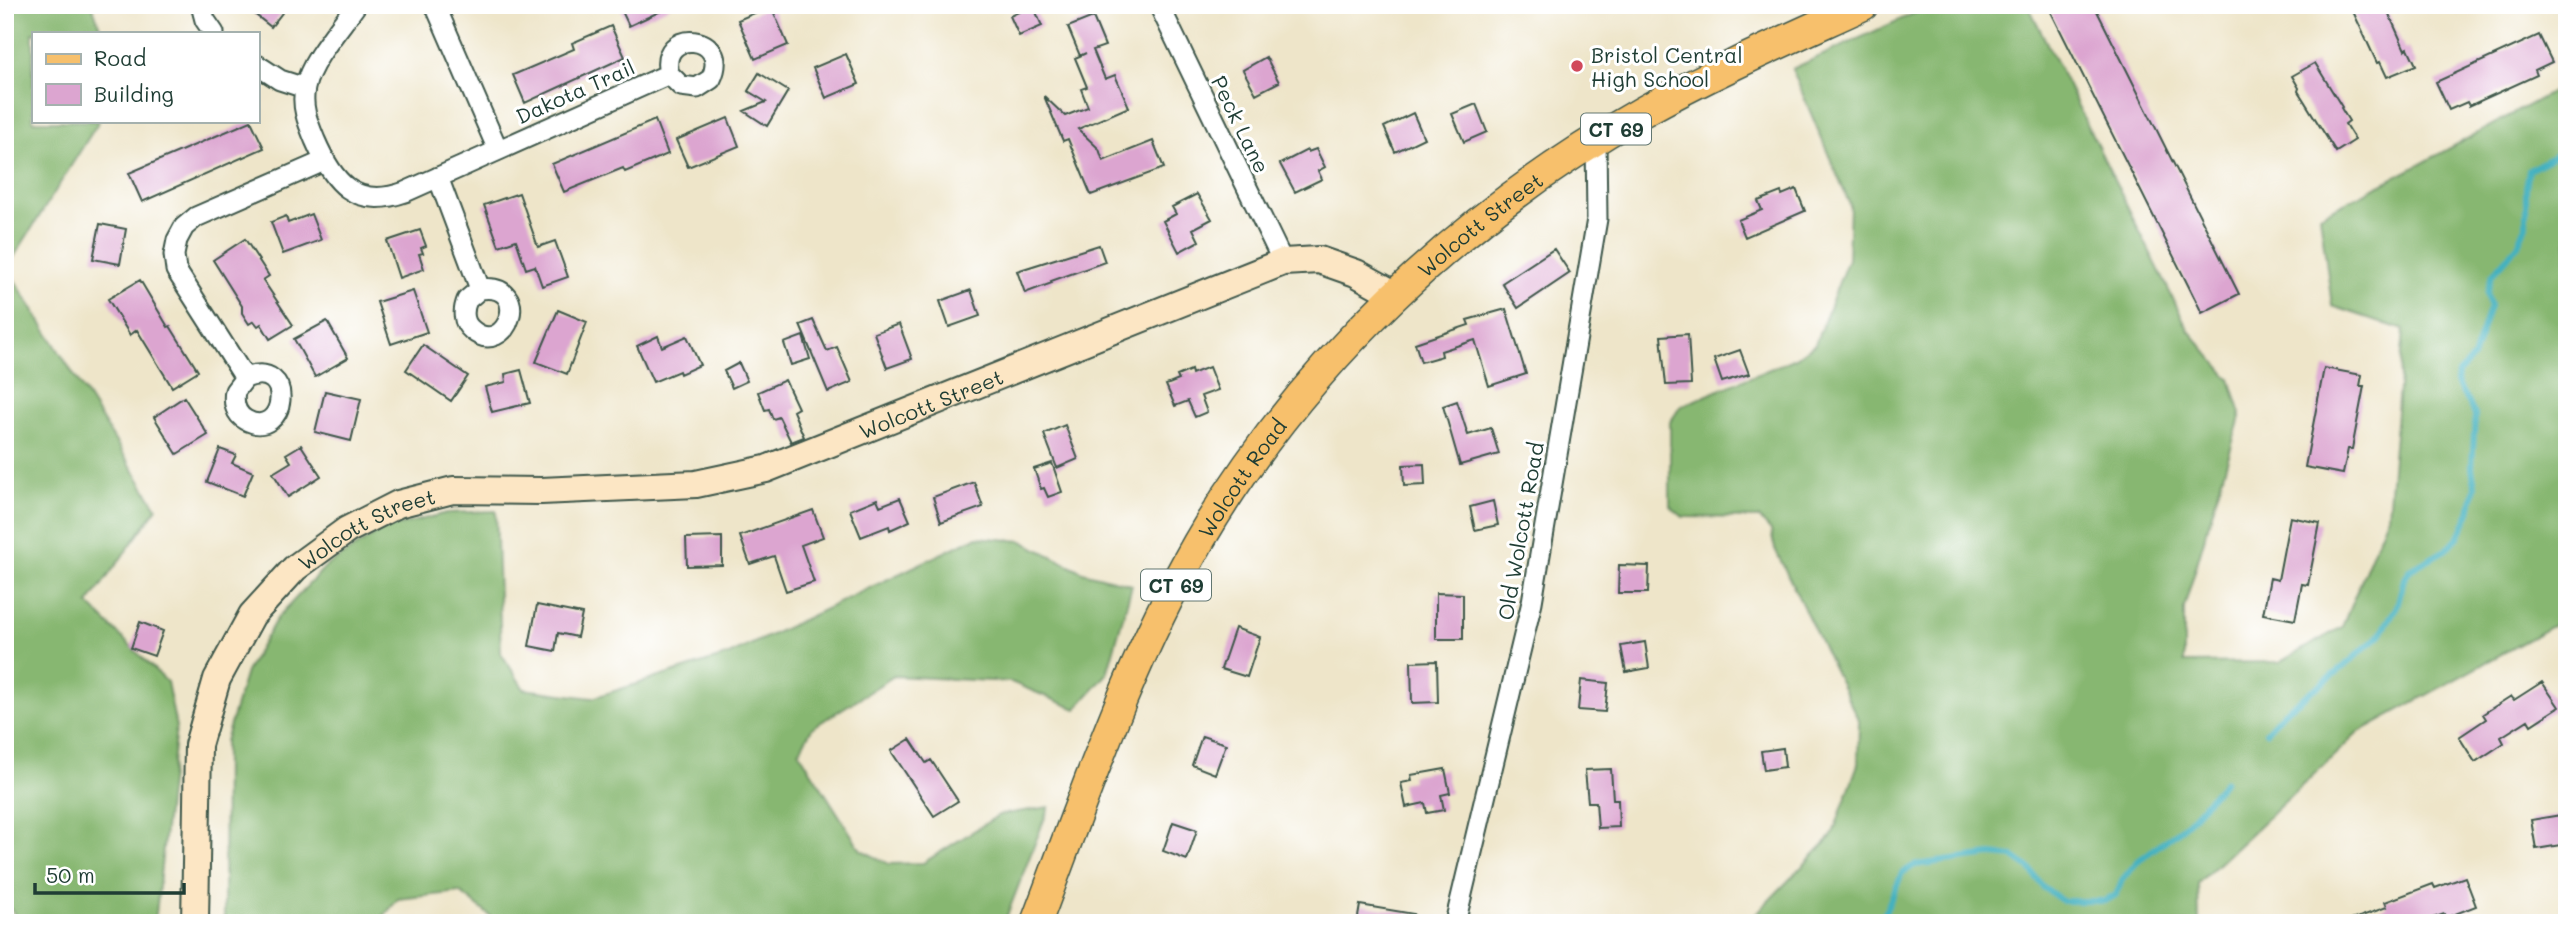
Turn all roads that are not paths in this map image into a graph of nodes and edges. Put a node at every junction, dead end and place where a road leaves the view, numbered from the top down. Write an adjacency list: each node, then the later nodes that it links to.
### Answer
1 (201, 5): 6 (street)
2 (356, 5): 9 (street)
3 (435, 5): 11 (street)
4 (1159, 5): 14 (street, Peck Lane)
5 (1863, 5): 10 (main road, Wolcott Street / CT 69)
6 (213, 32)
7 (259, 66): 9 (street)
8 (669, 74): 11 (street, Dakota Trail)
9 (305, 88): 12 (street, Dakota Trail)
10 (1596, 141): 16 (main road, Wolcott Street / CT 69); 20 (street, Old Wolcott Road)
11 (498, 150): 13 (street, Dakota Trail)
12 (324, 161): 13 (street, Dakota Trail); 17 (street)
13 (438, 177): 15 (street)
14 (1283, 262): 16 (main road, Wolcott Street); 18 (main road, Wolcott Street)
15 (480, 289)
16 (1394, 294): 19 (main road, Wolcott Road / CT 69)
17 (245, 378)
18 (195, 923)
19 (1036, 923)
20 (1455, 923)

